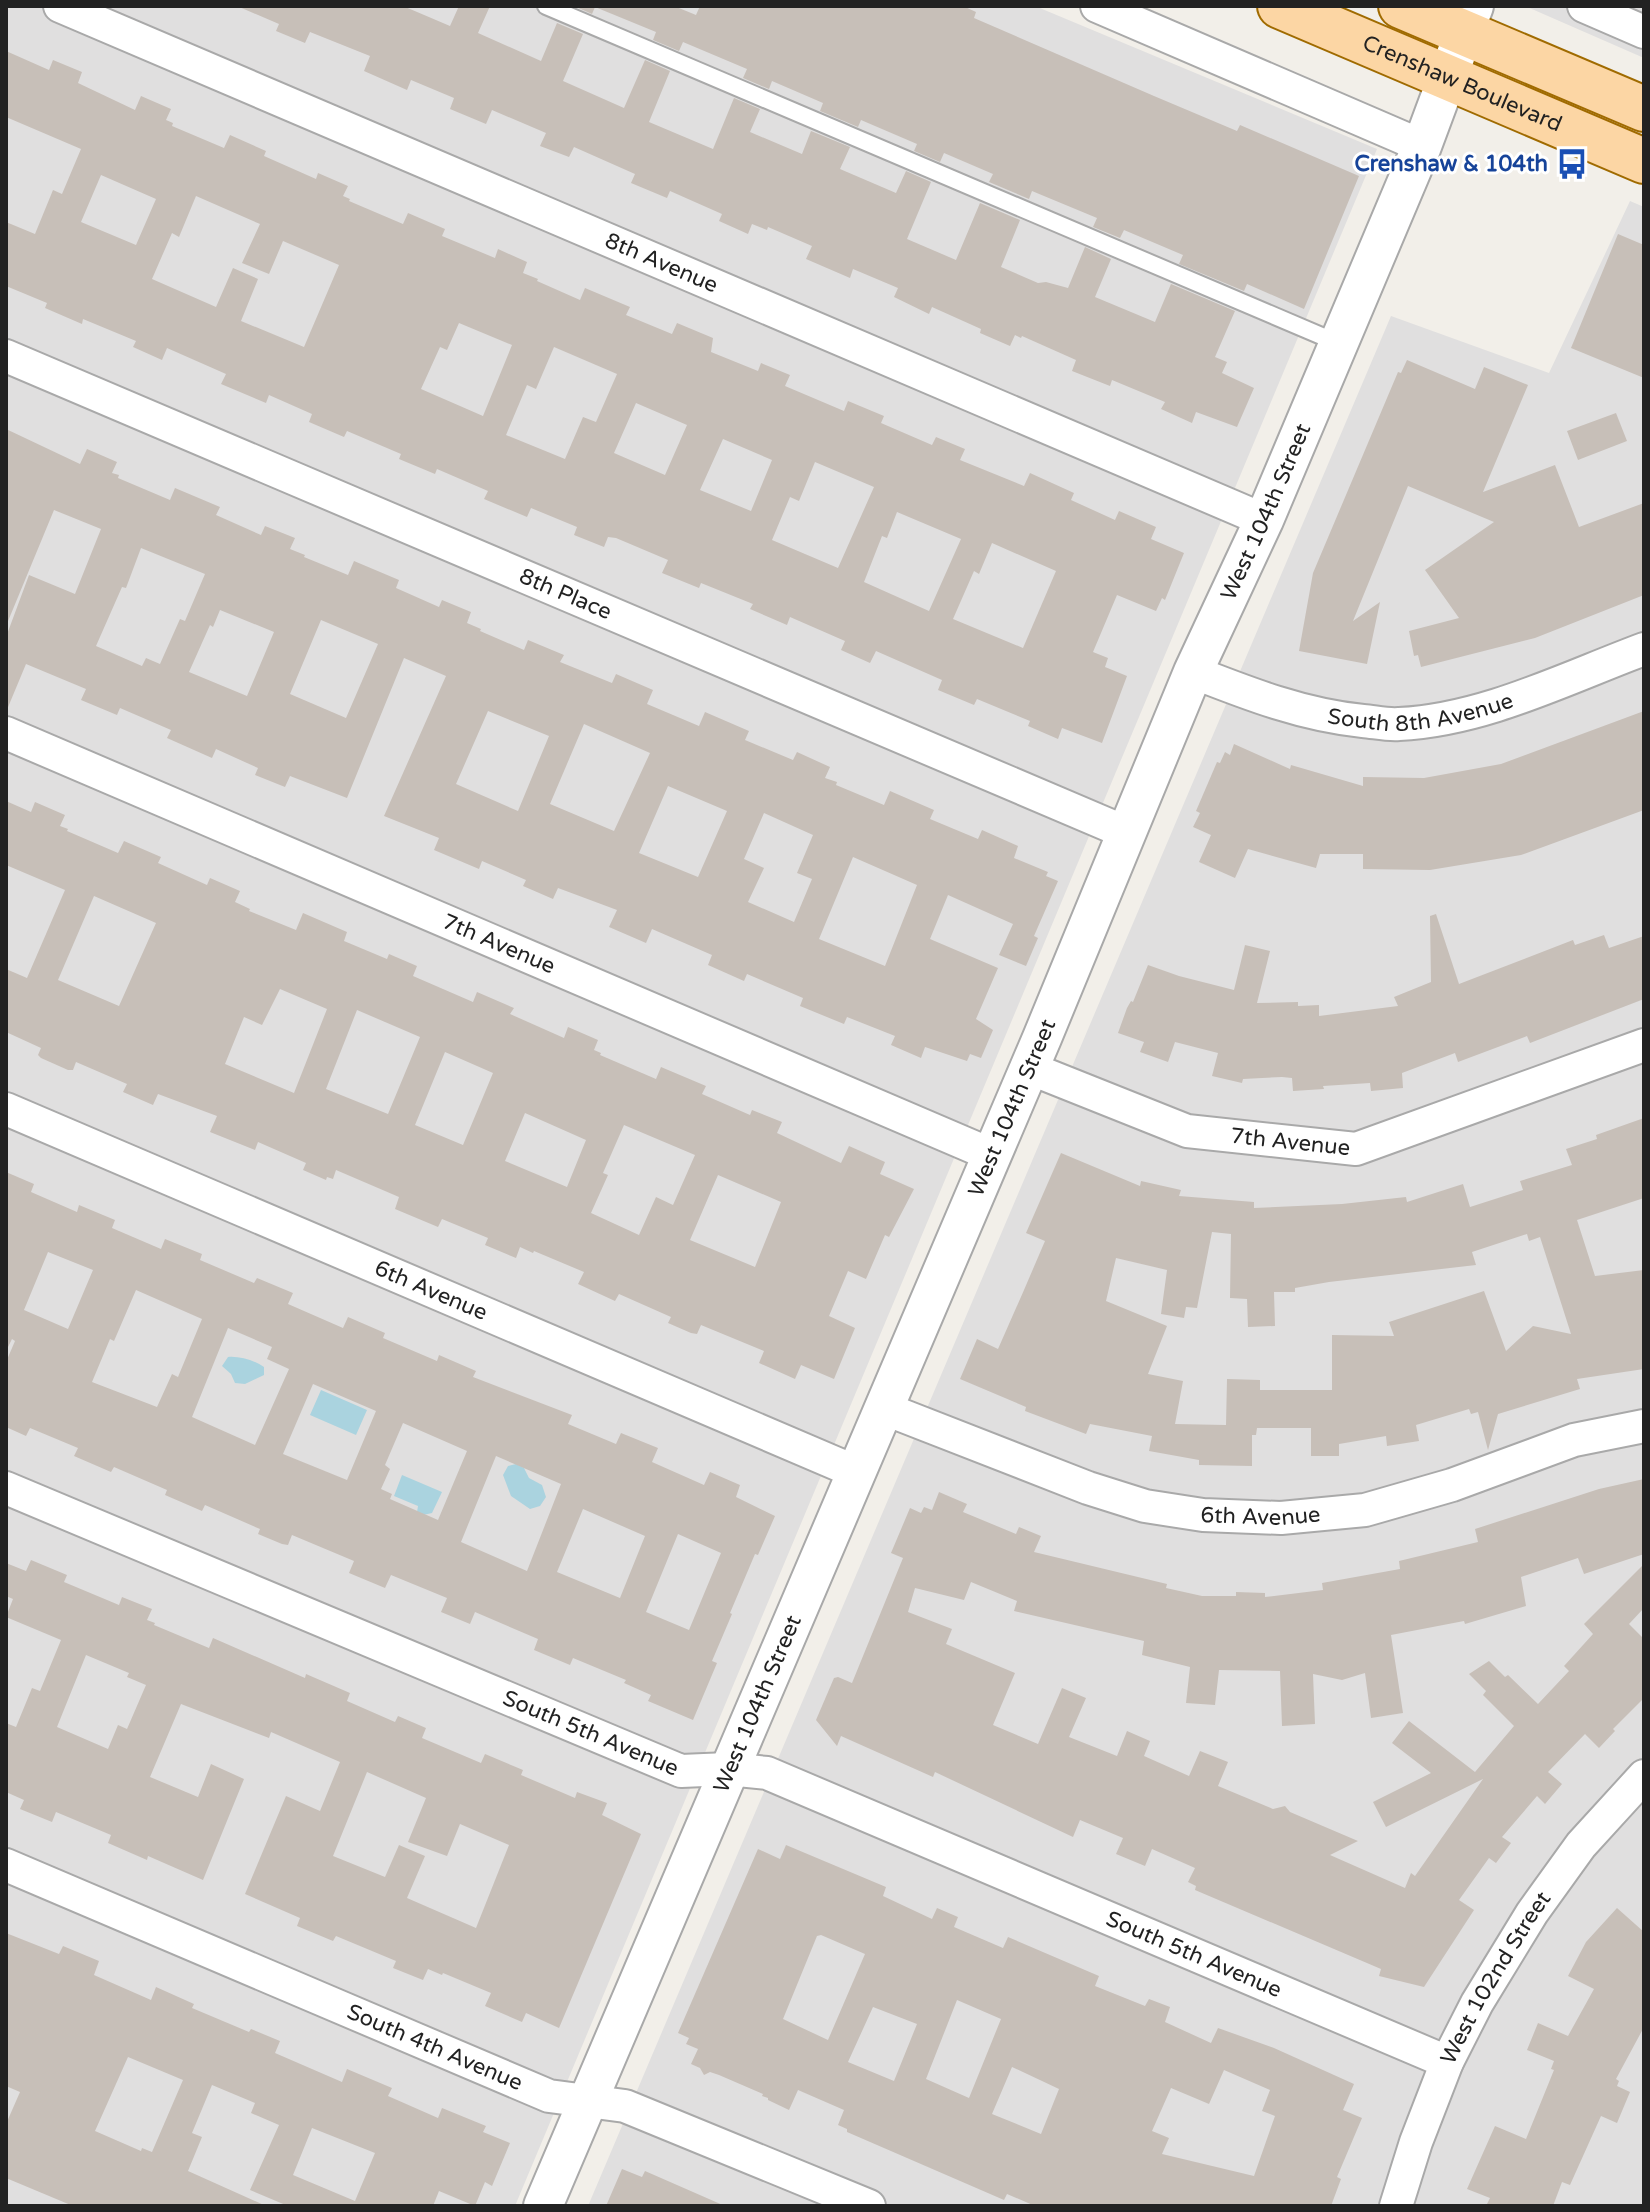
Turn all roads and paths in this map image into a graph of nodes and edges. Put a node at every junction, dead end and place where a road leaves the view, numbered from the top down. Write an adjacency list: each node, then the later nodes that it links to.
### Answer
1 (60, 6): 15 (street, 8th Avenue)
2 (546, 6): 13 (lane)
3 (1097, 6): 11 (street)
4 (1280, 6): 9 (main road, Crenshaw Boulevard)
5 (1401, 6): 7 (main road)
6 (1584, 6): 8 (street)
7 (1468, 19): 9 (street, West 104th Street); 10 (main road)
8 (1644, 32)
9 (1448, 78): 11 (street, West 104th Street); 12 (main road, Crenshaw Boulevard)
10 (1644, 109)
11 (1422, 146): 13 (street, West 104th Street)
12 (1644, 161)
13 (1338, 343): 15 (street, West 104th Street)
14 (6, 356): 19 (street, 8th Place)
15 (1264, 520): 17 (street, West 104th Street)
16 (1644, 649): 17 (street, South 8th Avenue)
17 (1193, 672): 19 (street, West 104th Street)
18 (6, 733): 23 (street, 7th Avenue)
19 (1125, 832): 21 (street, West 104th Street)
20 (1644, 1045): 21 (street, 7th Avenue)
21 (1029, 1068): 23 (street, West 104th Street)
22 (6, 1109): 26 (street, 6th Avenue)
23 (992, 1155): 24 (street, West 104th Street)
24 (883, 1408): 25 (street, 6th Avenue); 26 (street, West 104th Street)
25 (1644, 1426)
26 (856, 1472): 28 (street, West 104th Street)
27 (6, 1488): 28 (street, South 5th Avenue)
28 (728, 1769): 31 (street, South 5th Avenue); 32 (street, West 104th Street)
29 (1644, 1776): 31 (street, West 102nd Street)
30 (6, 1865): 32 (street, South 4th Avenue)
31 (1447, 2062): 35 (street, West 102nd Street)
32 (587, 2101): 33 (street, West 104th Street); 34 (street, South 4th Avenue)
33 (543, 2206)
34 (869, 2206)
35 (1396, 2206)

